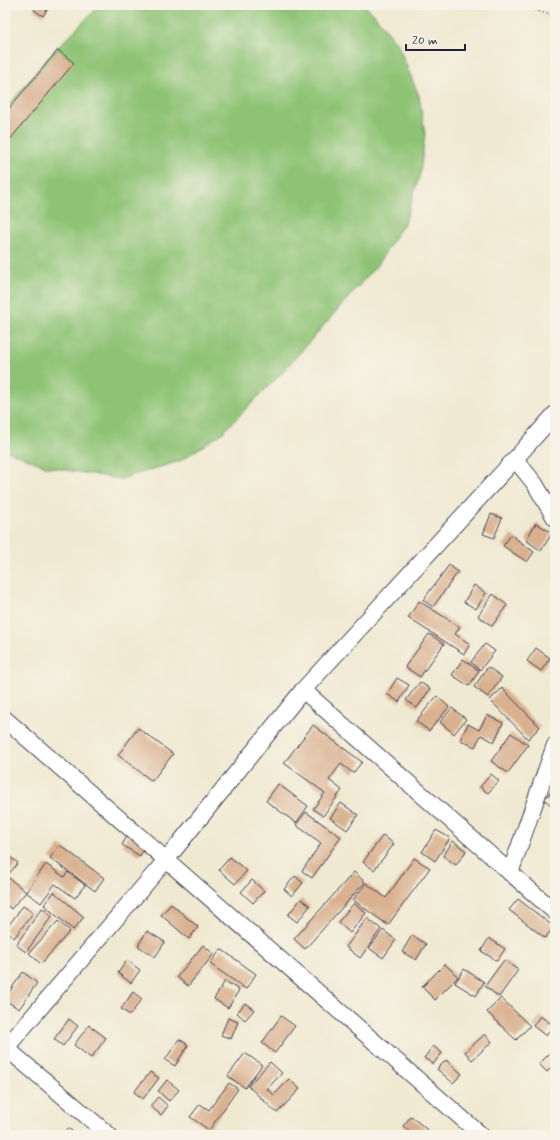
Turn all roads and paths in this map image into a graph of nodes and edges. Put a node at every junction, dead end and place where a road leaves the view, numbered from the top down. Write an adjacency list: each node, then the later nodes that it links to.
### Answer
1 (520, 5): 2 (path)
2 (555, 16)
3 (555, 414): 4 (street)
4 (516, 459): 5 (street); 6 (street)
5 (555, 518)
6 (303, 690): 9 (street); 10 (street)
7 (5, 719): 9 (street)
8 (555, 745): 10 (street)
9 (166, 860): 12 (street); 14 (street)
10 (510, 873): 11 (street)
11 (555, 912)
12 (5, 1048): 13 (street)
13 (109, 1135)
14 (481, 1135)

